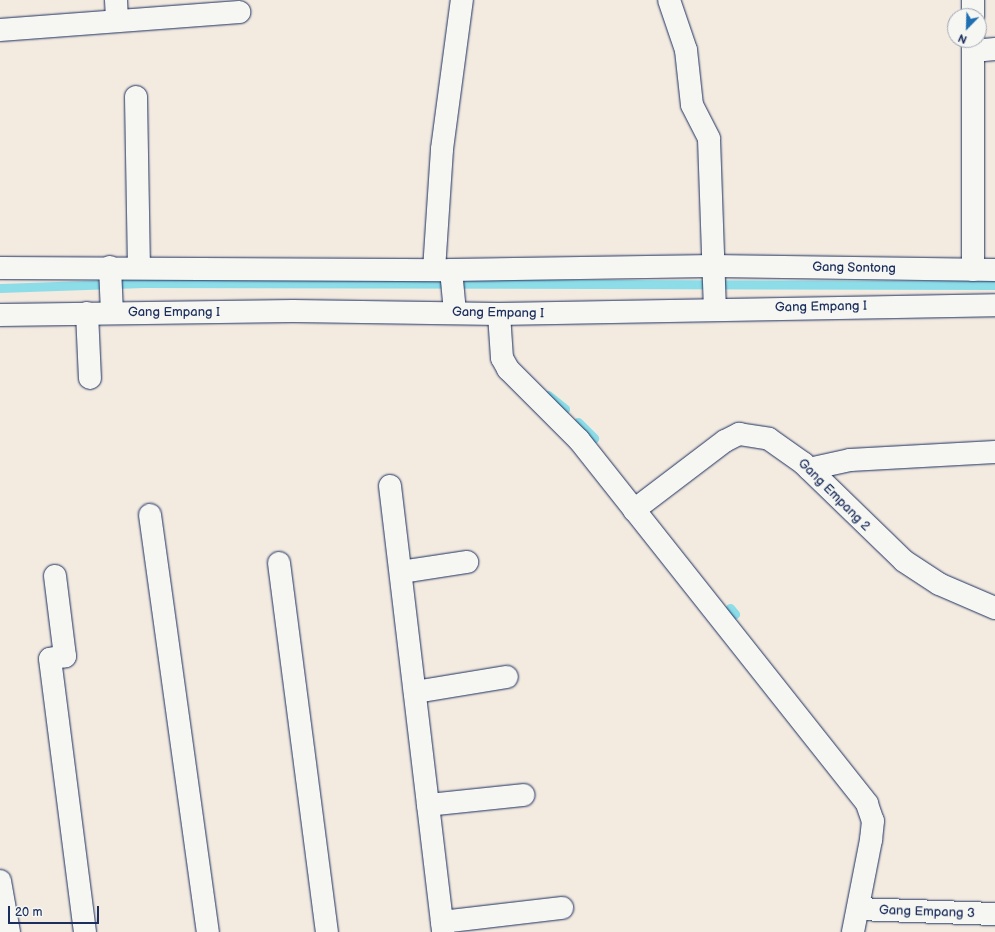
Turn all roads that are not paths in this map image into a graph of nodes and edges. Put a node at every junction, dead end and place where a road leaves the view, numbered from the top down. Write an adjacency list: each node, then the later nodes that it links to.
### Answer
1 (462, 0): 12 (street)
2 (669, 0): 10 (street)
3 (117, 9): 4 (street); 5 (street)
4 (239, 12)
5 (0, 30)
6 (973, 48): 13 (street)
7 (136, 97): 8 (street)
8 (139, 266): 11 (street, Gang Sontong); 12 (street, Gang Sontong)
9 (0, 268): 11 (street, Gang Sontong)
10 (713, 270): 12 (street, Gang Sontong); 13 (street, Gang Sontong); 14 (street)
11 (111, 273): 16 (street)
12 (446, 273): 15 (street)
13 (987, 284): 14 (street, Gang Empang I)
14 (714, 304): 18 (street, Gang Empang I)
15 (455, 308): 16 (street, Gang Empang I); 18 (street, Gang Empang I)
16 (112, 310): 17 (street, Gang Empang I)
17 (87, 313): 19 (street, Gang Empang I); 20 (street)
18 (499, 314): 24 (street)
19 (0, 315)
20 (90, 378)
21 (995, 452): 22 (street)
22 (809, 469): 24 (street, Gang Empang 2); 30 (street, Gang Empang 2)
23 (390, 486): 28 (street)
24 (634, 510): 37 (street)
25 (150, 515): 42 (street)
26 (467, 562): 28 (street)
27 (279, 563): 43 (street)
28 (401, 572): 32 (street)
29 (55, 576): 41 (street)
30 (995, 608)
31 (507, 677): 32 (street)
32 (415, 692): 34 (street)
33 (523, 795): 34 (street)
34 (428, 805): 39 (street)
35 (0, 881): 40 (street)
36 (562, 908): 39 (street)
37 (858, 909): 38 (street, Gang Empang 3); 44 (street)
38 (995, 914)
39 (443, 927)
40 (9, 932)
41 (85, 932)
42 (208, 932)
43 (327, 932)
44 (853, 932)

